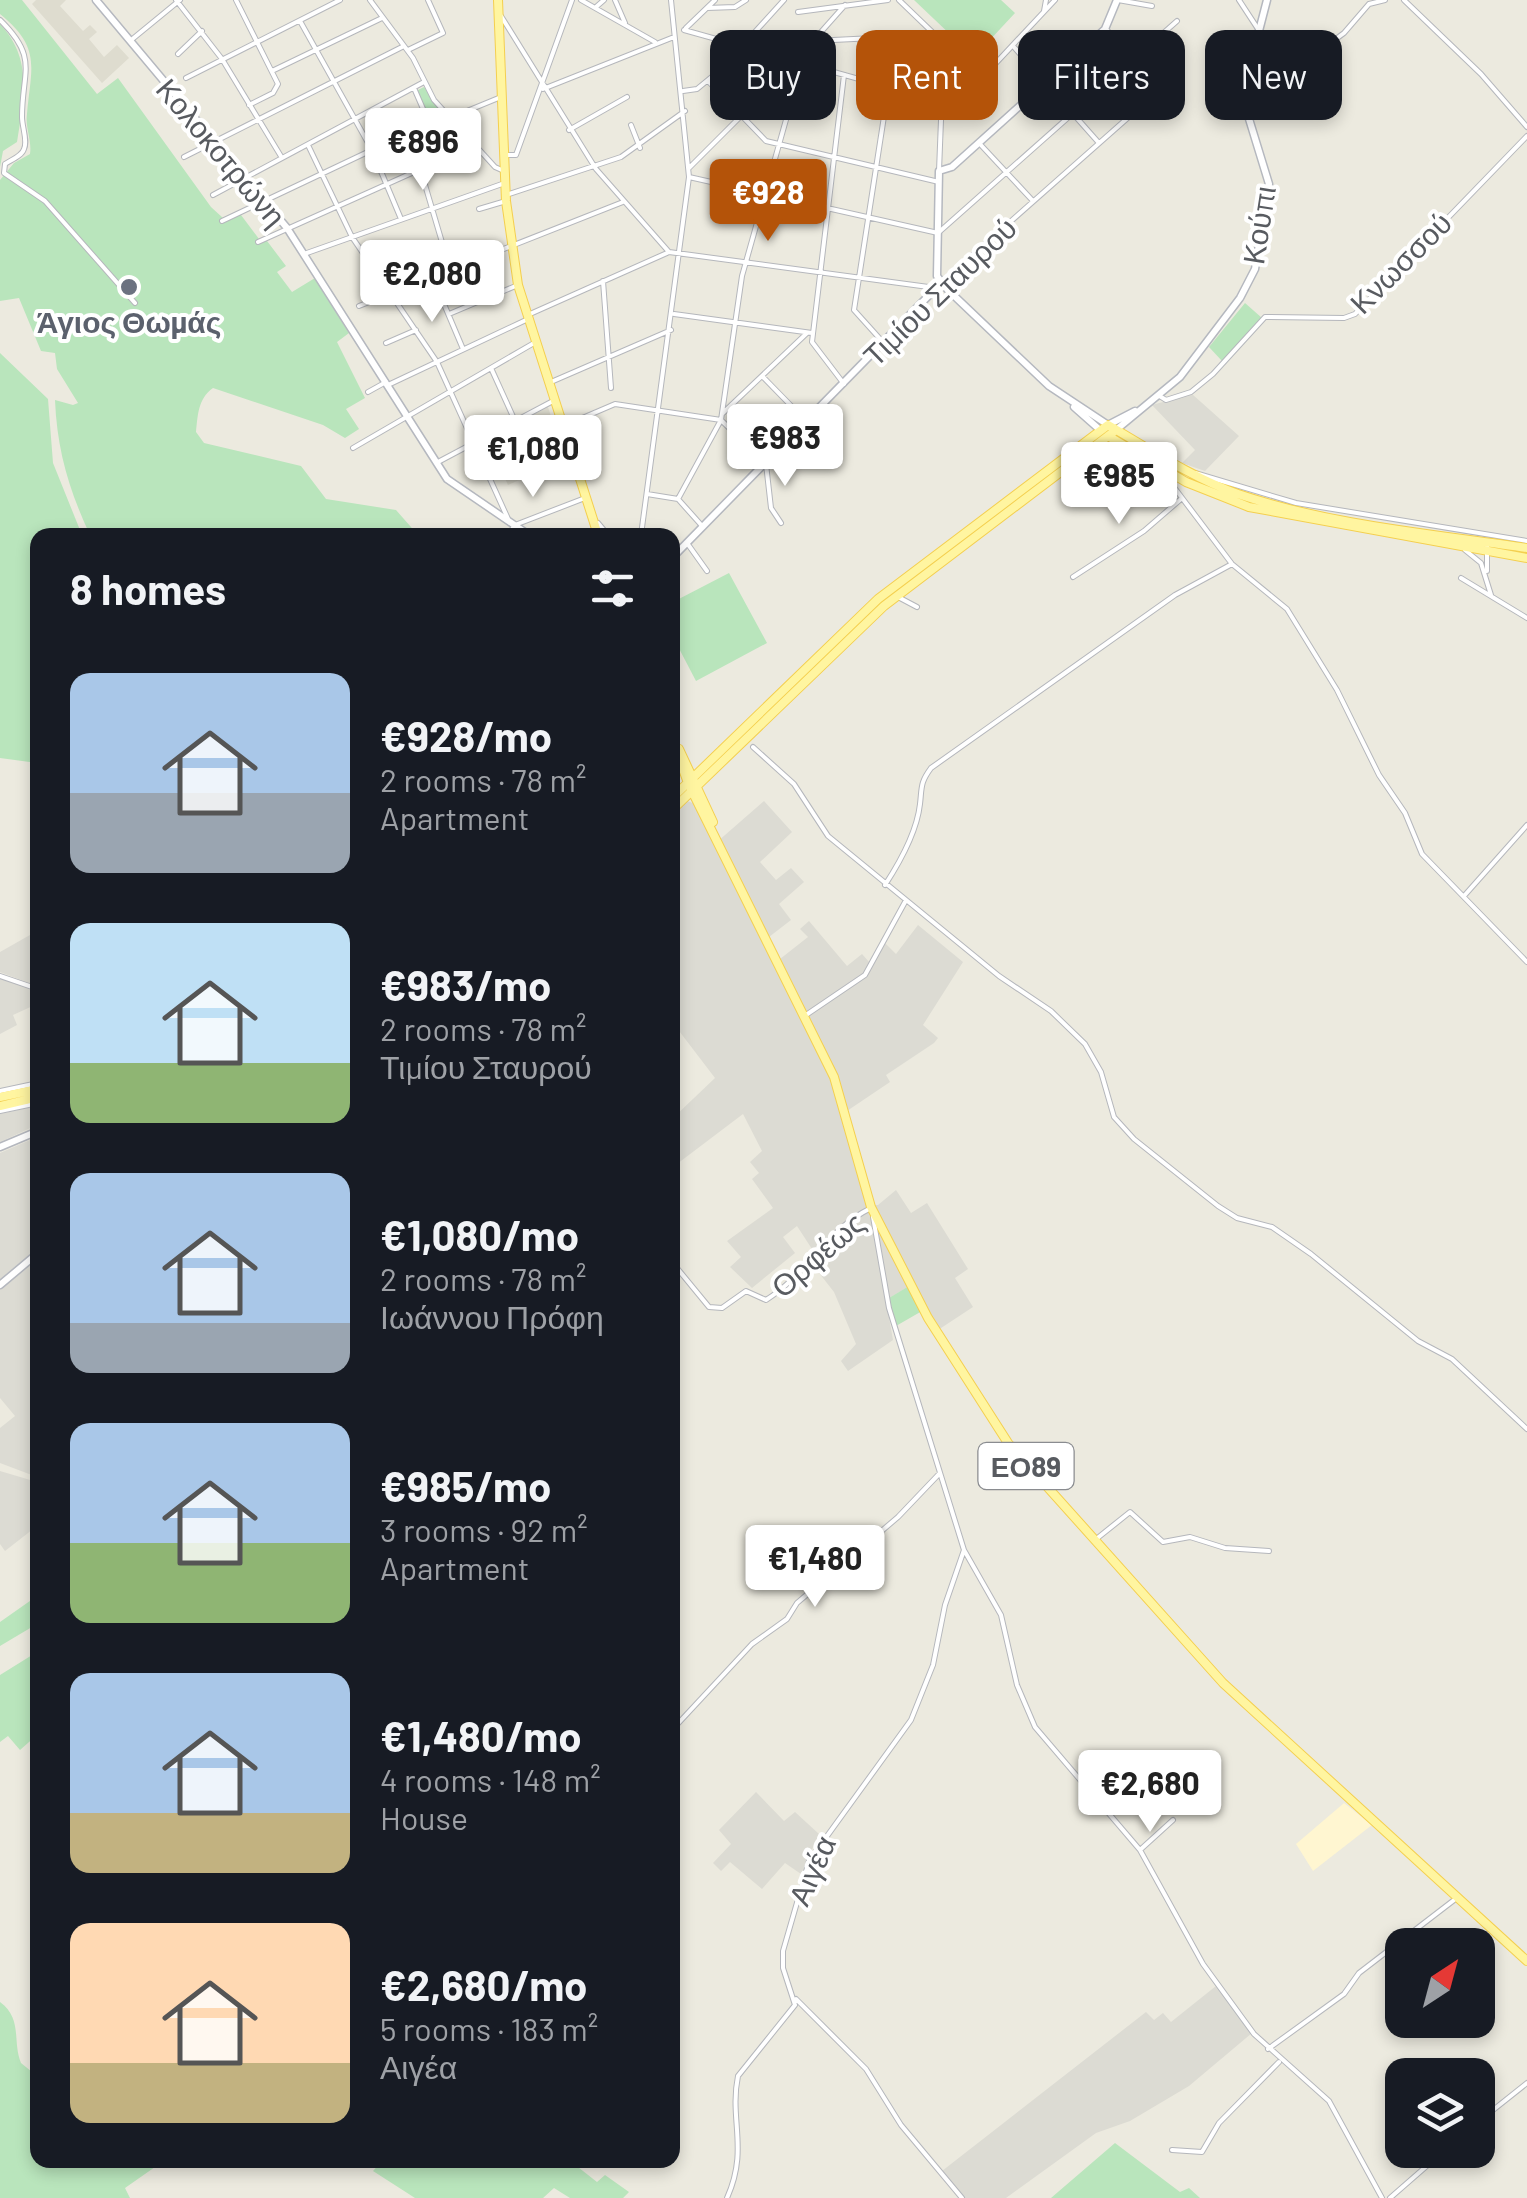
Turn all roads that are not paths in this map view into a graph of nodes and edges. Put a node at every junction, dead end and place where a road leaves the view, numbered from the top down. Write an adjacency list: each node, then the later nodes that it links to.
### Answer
1 (110, 0): 25 (street)
2 (236, 0): 50 (street)
3 (340, 0): 35 (street)
4 (370, 0): 33 (street)
5 (428, 0): 53 (street)
6 (498, 0): 30 (main road)
7 (572, 0): 66 (street)
8 (581, 0): 28 (street)
9 (604, 0): 28 (street)
10 (615, 0): 37 (street)
11 (671, 0): 46 (street)
12 (715, 0): 29 (street)
13 (746, 0): 29 (street)
14 (784, 0): 41 (street)
15 (888, 0): 26 (street)
16 (899, 0): 43 (street)
17 (1046, 0): 31 (street)
18 (1055, 0): 31 (street)
19 (1118, 0): 27 (street); 38 (street)
20 (1239, 0): 39 (street)
21 (1267, 0): 39 (street, Κούπι)
22 (1386, 0): 47 (street)
23 (1404, 0): 89 (street)
24 (178, 1): 45 (street); 49 (street)
25 (99, 3): 49 (street, Κολοκοτρώνη)
26 (845, 5): 32 (street); 42 (street)
27 (1152, 6)
28 (596, 7): 37 (street)
29 (707, 8): 40 (street)
30 (498, 11): 66 (street); 71 (main road)
31 (1044, 11): 52 (street)
32 (798, 12)
33 (382, 18): 53 (street); 54 (street)
34 (0, 20): 149 (street)
35 (300, 21): 50 (street); 54 (street)
36 (1176, 21): 44 (street)
37 (625, 24): 51 (street)
38 (1105, 28)
39 (1258, 29): 172 (street, Κούπι)
40 (684, 30): 46 (street); 48 (street)
41 (757, 30)
42 (823, 30)
43 (930, 30)
44 (1166, 30)
45 (202, 31): 56 (street); 57 (street)
46 (675, 34): 51 (street); 70 (street)
47 (1342, 34)
48 (710, 37)
49 (130, 40): 93 (street, Κολοκοτρώνη)
50 (256, 41): 57 (street); 59 (street)
51 (656, 43): 69 (street)
52 (1012, 45): 55 (street); 58 (street)
53 (406, 48): 65 (street); 67 (street)
54 (316, 50): 59 (street); 67 (street)
55 (1018, 52)
56 (178, 54)
57 (222, 59): 62 (street); 73 (street)
58 (998, 60)
59 (272, 71): 73 (street)
60 (836, 73): 61 (street)
61 (844, 75): 63 (street); 103 (street)
62 (186, 78)
63 (856, 78)
64 (708, 81): 70 (street)
65 (424, 82): 68 (street); 76 (street)
66 (542, 82): 69 (street)
67 (333, 83): 77 (street); 86 (street)
68 (414, 88): 86 (street); 87 (street)
69 (542, 90): 90 (street); 101 (street)
70 (683, 91): 75 (street)
71 (501, 96): 76 (street); 101 (main road)
72 (627, 97): 90 (street)
73 (249, 105): 77 (street)
74 (1018, 107): 94 (street)
75 (685, 111): 98 (street); 107 (street)
76 (451, 118): 87 (street); 109 (street)
77 (258, 119): 93 (street); 104 (street)
78 (738, 120): 107 (street)
79 (746, 120): 96 (street)
80 (786, 120): 96 (street)
81 (883, 120): 105 (street)
82 (940, 120): 110 (street)
83 (1066, 120): 111 (street)
84 (1079, 120): 95 (street)
85 (1126, 120): 95 (street, Τιμίου Σταυρού)
86 (356, 122): 97 (street); 99 (street)
87 (431, 125): 91 (street)
88 (631, 125): 98 (street)
89 (1527, 127)
90 (569, 130): 106 (street)
91 (410, 134): 99 (street); 108 (street)
92 (1527, 136): 172 (street, Κνωσσού)
93 (214, 141): 102 (street); 114 (street, Κολοκοτρώνη)
94 (979, 142): 110 (street); 111 (street)
95 (1100, 143): 122 (street, Τιμίου Σταυρού)
96 (779, 144): 103 (street); 118 (street)
97 (308, 145): 104 (street); 112 (street)
98 (640, 148): 106 (street)
99 (372, 150): 112 (street); 116 (street)
100 (452, 155): 108 (street)
101 (504, 155): 109 (main road)
102 (184, 157)
103 (834, 157): 105 (street); 125 (street)
104 (282, 158): 114 (street)
105 (876, 167): 115 (street); 128 (street)
106 (596, 168): 120 (street); 123 (street)
107 (689, 168): 113 (street)
108 (420, 169): 116 (street); 126 (street)
109 (504, 171): 117 (main road)
110 (939, 171): 115 (street)
111 (1005, 172): 122 (street); 132 (street)
112 (322, 174): 121 (street); 124 (street)
113 (689, 177): 118 (street); 139 (street)
114 (246, 178): 119 (street); 121 (street, Κολοκοτρώνη)
115 (939, 182): 132 (street)
116 (386, 183): 124 (street); 130 (street)
117 (505, 183): 120 (main road); 126 (street)
118 (766, 193): 125 (street); 140 (street)
119 (213, 196)
120 (506, 198): 127 (street); 135 (main road)
121 (264, 200): 129 (street); 131 (street, Κολοκοτρώνη)
122 (1033, 201): 147 (street, Τιμίου Σταυρού)
123 (624, 202): 135 (street); 137 (street)
124 (336, 206): 131 (street); 133 (street)
125 (828, 206): 128 (street); 143 (street)
126 (432, 208): 130 (street); 142 (street)
127 (479, 209)
128 (868, 216): 132 (street); 144 (street)
129 (222, 220)
130 (401, 220): 133 (street)
131 (287, 228): 134 (street); 138 (street, Κολοκοτρώνη)
132 (938, 233): 147 (street)
133 (352, 237): 138 (street); 141 (street)
134 (258, 242)
135 (510, 244): 142 (street); 146 (main road)
136 (417, 245): 141 (street)
137 (669, 252): 139 (street); 145 (street)
138 (304, 254): 166 (street, Κολοκοτρώνη)
139 (680, 254): 140 (street); 151 (street)
140 (745, 263): 143 (street); 154 (street)
141 (370, 264): 148 (street)
142 (442, 272): 148 (street); 152 (street)
143 (819, 274): 144 (street); 157 (street)
144 (858, 280): 147 (street); 160 (street)
145 (603, 281): 153 (street); 162 (street)
146 (518, 285): 152 (street); 153 (main road)
147 (939, 286): 160 (street, Τιμίου Σταυρού); 181 (street)
148 (390, 294): 150 (street); 155 (street)
149 (135, 303)
150 (359, 306)
151 (673, 314): 154 (street); 156 (street)
152 (448, 315): 161 (street)
153 (526, 317): 159 (main road); 161 (street)
154 (735, 323): 157 (street); 175 (street)
155 (416, 330): 158 (street); 163 (street)
156 (671, 330): 162 (street); 174 (street)
157 (810, 333): 165 (street); 168 (street)
158 (386, 343)
159 (534, 343): 164 (street); 167 (main road)
160 (884, 343): 168 (street, Τιμίου Σταυρού)
161 (463, 349): 163 (street)
162 (608, 358): 167 (street); 169 (street)
163 (438, 362): 166 (street); 170 (street)
164 (491, 368): 170 (street); 178 (street)
165 (763, 377): 175 (street); 179 (street)
166 (387, 383): 171 (street); 176 (street, Κολοκοτρώνη)
167 (547, 384): 173 (main road)
168 (844, 384): 179 (street, Τιμίου Σταυρού)
169 (611, 388)
170 (450, 390): 176 (street); 182 (street)
171 (368, 392)
172 (1158, 395): 181 (street, Κούπι)
173 (553, 401): 178 (street); 180 (main road)
174 (660, 410): 177 (street); 180 (street); 190 (street)
175 (723, 412): 177 (street)
176 (406, 415): 185 (street); 187 (street, Κολοκοτρώνη)
177 (721, 420): 188 (street); 192 (street)
178 (515, 421): 182 (street)
179 (806, 422): 188 (street, Τιμίου Σταυρού)
180 (562, 427): 191 (main road)
181 (1108, 430): 183 (main road); 184 (main road); 189 (main road); 220 (main road)
182 (474, 441): 187 (street); 195 (street)
183 (1117, 442): 184 (main road); 186 (main road)
184 (1093, 447): 214 (main road)
185 (354, 448)
186 (1137, 454): 193 (street); 206 (main road)
187 (435, 463): 195 (street, Κολοκοτρώνη)
188 (766, 464): 196 (street); 202 (street, Τιμίου Σταυρού)
189 (1190, 473): 204 (street); 205 (main road)
190 (647, 494): 192 (street); 201 (street)
191 (585, 498): 194 (main road); 195 (street)
192 (678, 499): 202 (street)
193 (1181, 499): 209 (street); 212 (street)
194 (592, 516): 199 (main road); 200 (street)
195 (512, 523): 197 (street); 198 (street, Κολοκοτρώνη)
196 (781, 523)
197 (510, 528)
198 (519, 528)
199 (596, 528)
200 (602, 528)
201 (642, 528)
202 (703, 528): 203 (street, Τιμίου Σταυρού)
203 (688, 543): 207 (street, Τιμίου Σταυρού); 210 (street)
204 (1527, 545): 205 (main road)
205 (1488, 547): 206 (main road); 208 (main road); 211 (street)
206 (1462, 548): 211 (street)
207 (680, 550)
208 (1527, 558)
209 (1232, 564): 224 (street); 225 (street)
210 (708, 570)
211 (1486, 576): 215 (street)
212 (1073, 577)
213 (1460, 578): 215 (street)
214 (896, 594): 216 (street); 220 (main road)
215 (1492, 596): 217 (street)
216 (917, 608)
217 (1527, 618)
218 (754, 748): 224 (street)
219 (680, 756): 220 (main road, ΕΟ89)
220 (693, 784): 221 (main road); 222 (main road); 230 (main road, ΕΟ89)
221 (680, 793)
222 (680, 800)
223 (1527, 825): 225 (street)
224 (885, 885): 226 (street)
225 (1462, 898): 227 (street)
226 (906, 902): 230 (street); 241 (street)
227 (1527, 962)
228 (0, 976): 229 (street)
229 (30, 986)
230 (805, 1016): 237 (main road, ΕΟ89)
231 (30, 1088): 232 (main road)
232 (0, 1094)
233 (30, 1102): 234 (main road)
234 (0, 1108)
235 (30, 1134): 236 (street)
236 (0, 1147)
237 (871, 1207): 239 (street, Ορφέως); 242 (street); 243 (main road, ΕΟ89)
238 (30, 1261): 240 (street)
239 (680, 1272)
240 (0, 1286)
241 (1527, 1428)
242 (940, 1473): 244 (street); 248 (street)
243 (1094, 1540): 245 (street); 251 (main road, ΕΟ89)
244 (964, 1550): 246 (street, Αιγέα); 247 (street)
245 (1270, 1551)
246 (960, 1565): 247 (street); 253 (street, Αιγέα)
247 (971, 1565): 250 (street)
248 (680, 1721)
249 (1174, 1820): 250 (street)
250 (1140, 1850): 254 (street)
251 (1458, 1897): 252 (main road, ΕΟ89); 254 (street)
252 (1527, 1961)
253 (795, 1998): 260 (street); 261 (street)
254 (1268, 2049): 255 (street)
255 (1280, 2061): 258 (street); 262 (street)
256 (1527, 2082): 257 (street)
257 (1495, 2108)
258 (1172, 2150)
259 (1424, 2168): 263 (street)
260 (728, 2198)
261 (962, 2198)
262 (1382, 2198)
263 (1390, 2198)

